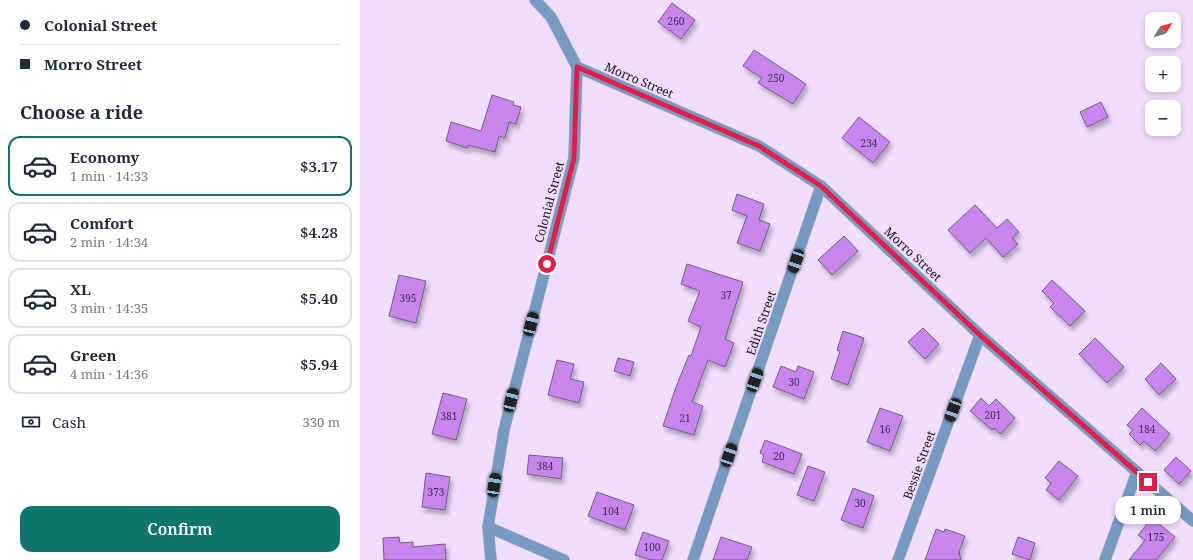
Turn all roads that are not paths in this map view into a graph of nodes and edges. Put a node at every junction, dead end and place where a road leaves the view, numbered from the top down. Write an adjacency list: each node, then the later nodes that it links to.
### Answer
1 (535, 0): 2 (street, Colonial Street)
2 (577, 67): 3 (street, Morro Street); 7 (street, Colonial Street)
3 (821, 186): 4 (street, Morro Street); 10 (street, Edith Street)
4 (980, 335): 5 (street, Morro Street); 11 (street, Bessie Street)
5 (1137, 472): 6 (street, Morro Street); 12 (street)
6 (1193, 521)
7 (488, 527): 8 (street, Colonial Street); 9 (street)
8 (491, 560)
9 (564, 560)
10 (693, 560)
11 (898, 560)
12 (1105, 560)

